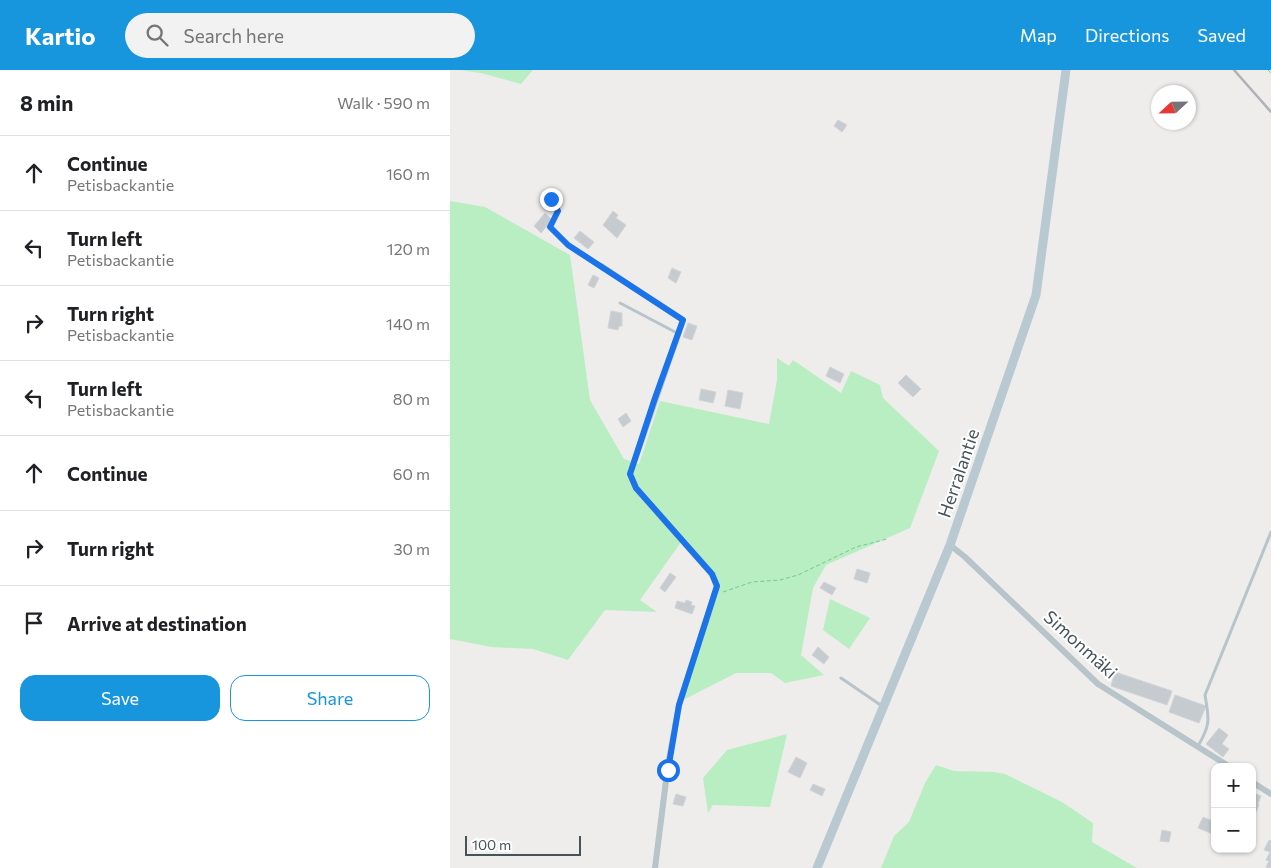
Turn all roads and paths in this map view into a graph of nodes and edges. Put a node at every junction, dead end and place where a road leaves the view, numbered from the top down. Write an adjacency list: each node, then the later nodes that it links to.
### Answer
1 (1066, 70): 10 (street, Herralantie)
2 (1268, 70): 3 (path)
3 (1271, 73)
4 (551, 199): 5 (path)
5 (602, 266): 7 (street)
6 (620, 304): 7 (lane)
7 (678, 333): 11 (street)
8 (1271, 532): 14 (lane)
9 (887, 539): 11 (path)
10 (950, 545): 13 (street, Herralantie); 14 (street, Simonmäki)
11 (715, 594): 18 (street)
12 (841, 678): 13 (lane)
13 (884, 707): 19 (street, Herralantie)
14 (1198, 746): 15 (street, Simonmäki)
15 (1224, 763)
16 (1256, 785): 17 (street)
17 (1271, 794)
18 (655, 868)
19 (817, 868)

